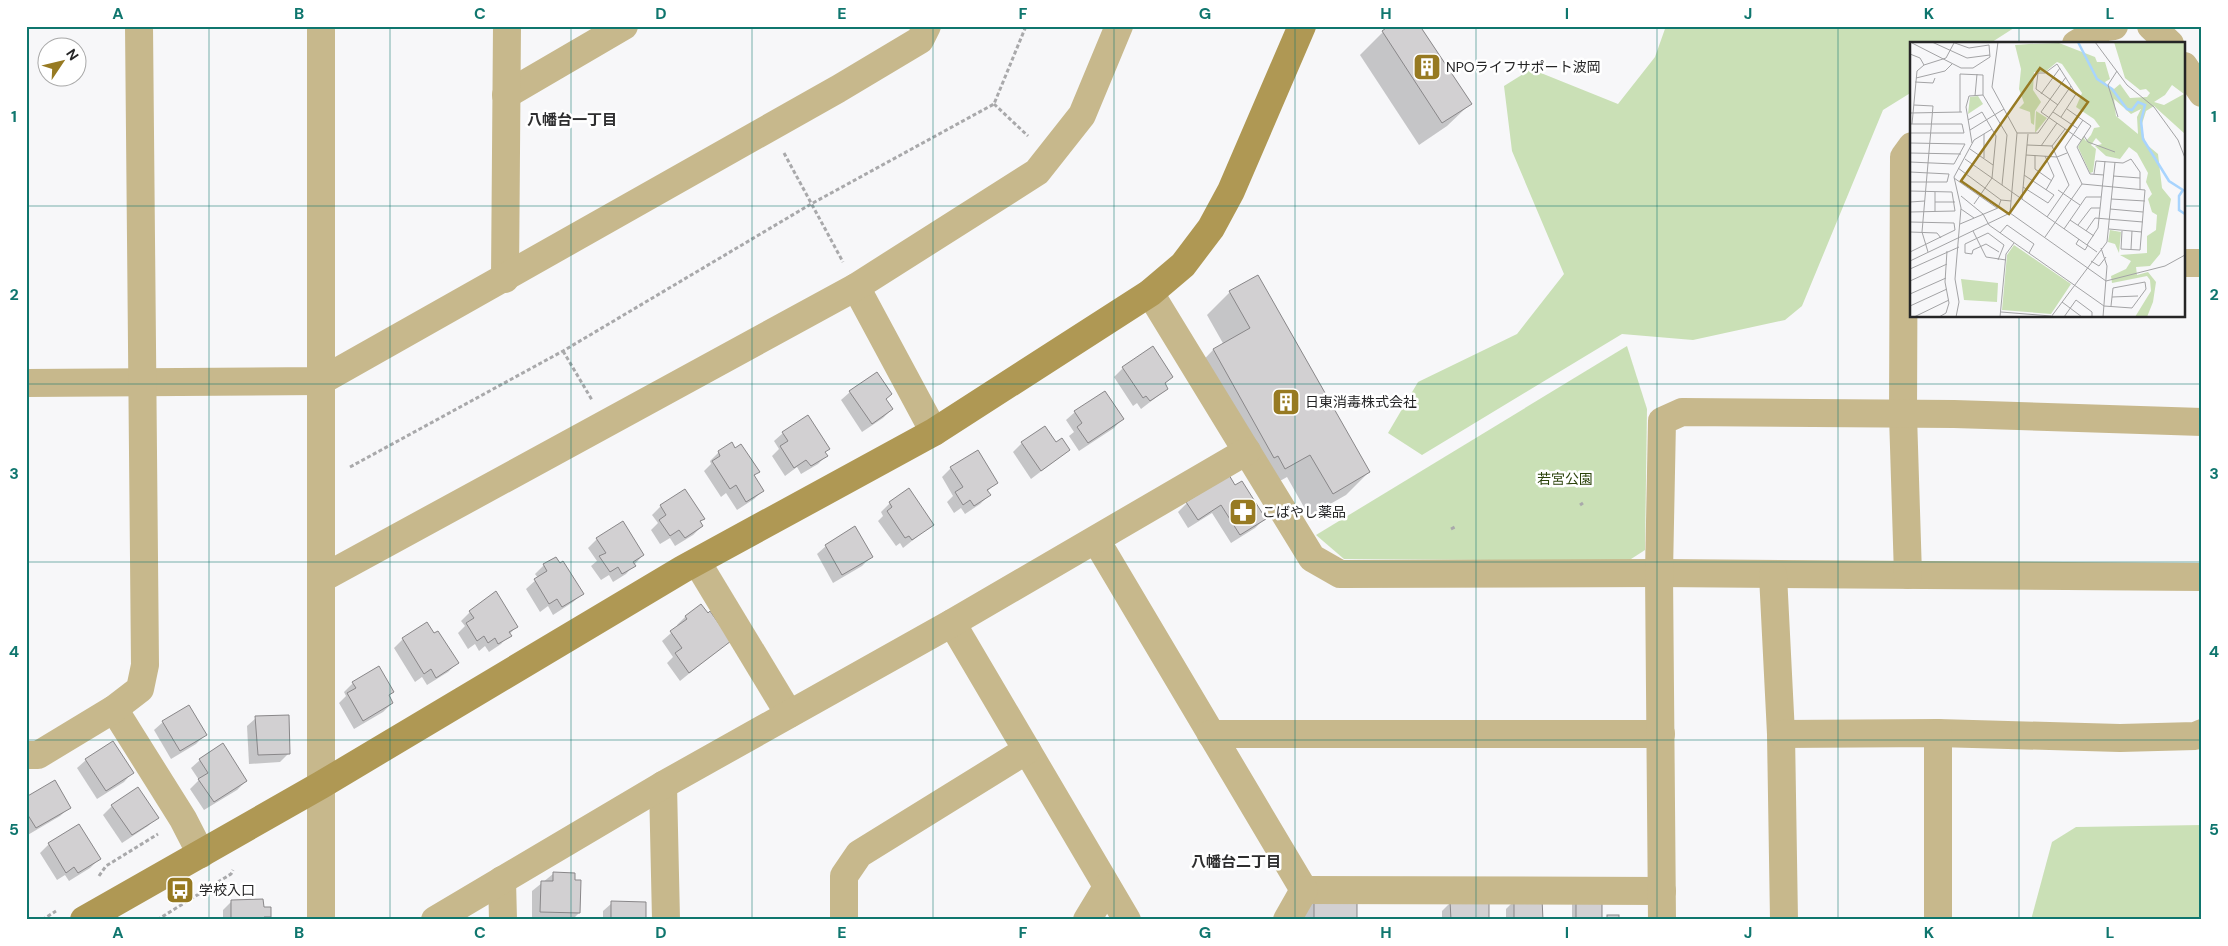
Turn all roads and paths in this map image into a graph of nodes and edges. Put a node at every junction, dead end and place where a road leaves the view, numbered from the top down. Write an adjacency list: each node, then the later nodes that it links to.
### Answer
1 (140, 26): 29 (street)
2 (321, 26): 28 (street)
3 (507, 26): 15 (street)
4 (624, 26): 15 (street)
5 (927, 26): 17 (street)
6 (1026, 26): 16 (path)
7 (1120, 26): 19 (street)
8 (1302, 26): 26 (street)
9 (2114, 26): 11 (street)
10 (2151, 26): 12 (street)
11 (2079, 42)
12 (2168, 42)
13 (2186, 69): 14 (street)
14 (2202, 93)
15 (506, 95): 24 (street)
16 (994, 104): 19 (path); 20 (path)
17 (770, 126): 20 (path); 24 (street)
18 (1910, 149): 21 (street)
19 (1051, 156): 25 (street)
20 (811, 204): 25 (path); 27 (path)
21 (1908, 257): 31 (street)
22 (2186, 263): 23 (street)
23 (2202, 263)
24 (505, 279): 28 (street)
25 (856, 288): 33 (street); 34 (street)
26 (1150, 293): 34 (street); 35 (street)
27 (563, 351): 33 (path); 36 (path)
28 (321, 381): 29 (street); 36 (street)
29 (142, 382): 30 (street); 45 (street)
30 (26, 384)
31 (1903, 415): 32 (street); 39 (street); 41 (street)
32 (2202, 422)
33 (607, 424): 43 (street)
34 (934, 432): 38 (street)
35 (1247, 451): 37 (street); 39 (street)
36 (321, 483): 43 (street)
37 (1096, 540): 44 (street); 49 (street)
38 (697, 562): 46 (street); 54 (street)
39 (1659, 573): 40 (street); 50 (street)
40 (1774, 575): 41 (street); 51 (street)
41 (1908, 575): 42 (street)
42 (2202, 577)
43 (321, 579): 54 (street)
44 (952, 623): 46 (street); 52 (street)
45 (114, 710): 53 (street); 56 (street)
46 (789, 714): 55 (street)
47 (1938, 733): 48 (street); 51 (street); 78 (street)
48 (2202, 733)
49 (1211, 734): 50 (street); 62 (street)
50 (1661, 734): 63 (street)
51 (1781, 734): 77 (street)
52 (1027, 750): 61 (street); 72 (street)
53 (26, 754)
54 (321, 785): 57 (street); 68 (street)
55 (663, 785): 59 (street); 71 (street)
56 (183, 819): 57 (street); 60 (path)
57 (201, 854): 66 (street)
58 (235, 866): 67 (path)
59 (502, 880): 69 (street); 70 (street)
60 (96, 882)
61 (1107, 888): 73 (street); 74 (street)
62 (1304, 890): 63 (street); 75 (street)
63 (1662, 891): 76 (street)
64 (58, 910): 65 (path)
65 (42, 920)
66 (84, 920)
67 (157, 920)
68 (321, 920)
69 (435, 920)
70 (503, 920)
71 (666, 920)
72 (844, 920)
73 (1088, 920)
74 (1126, 920)
75 (1287, 920)
76 (1662, 920)
77 (1784, 920)
78 (1938, 920)

